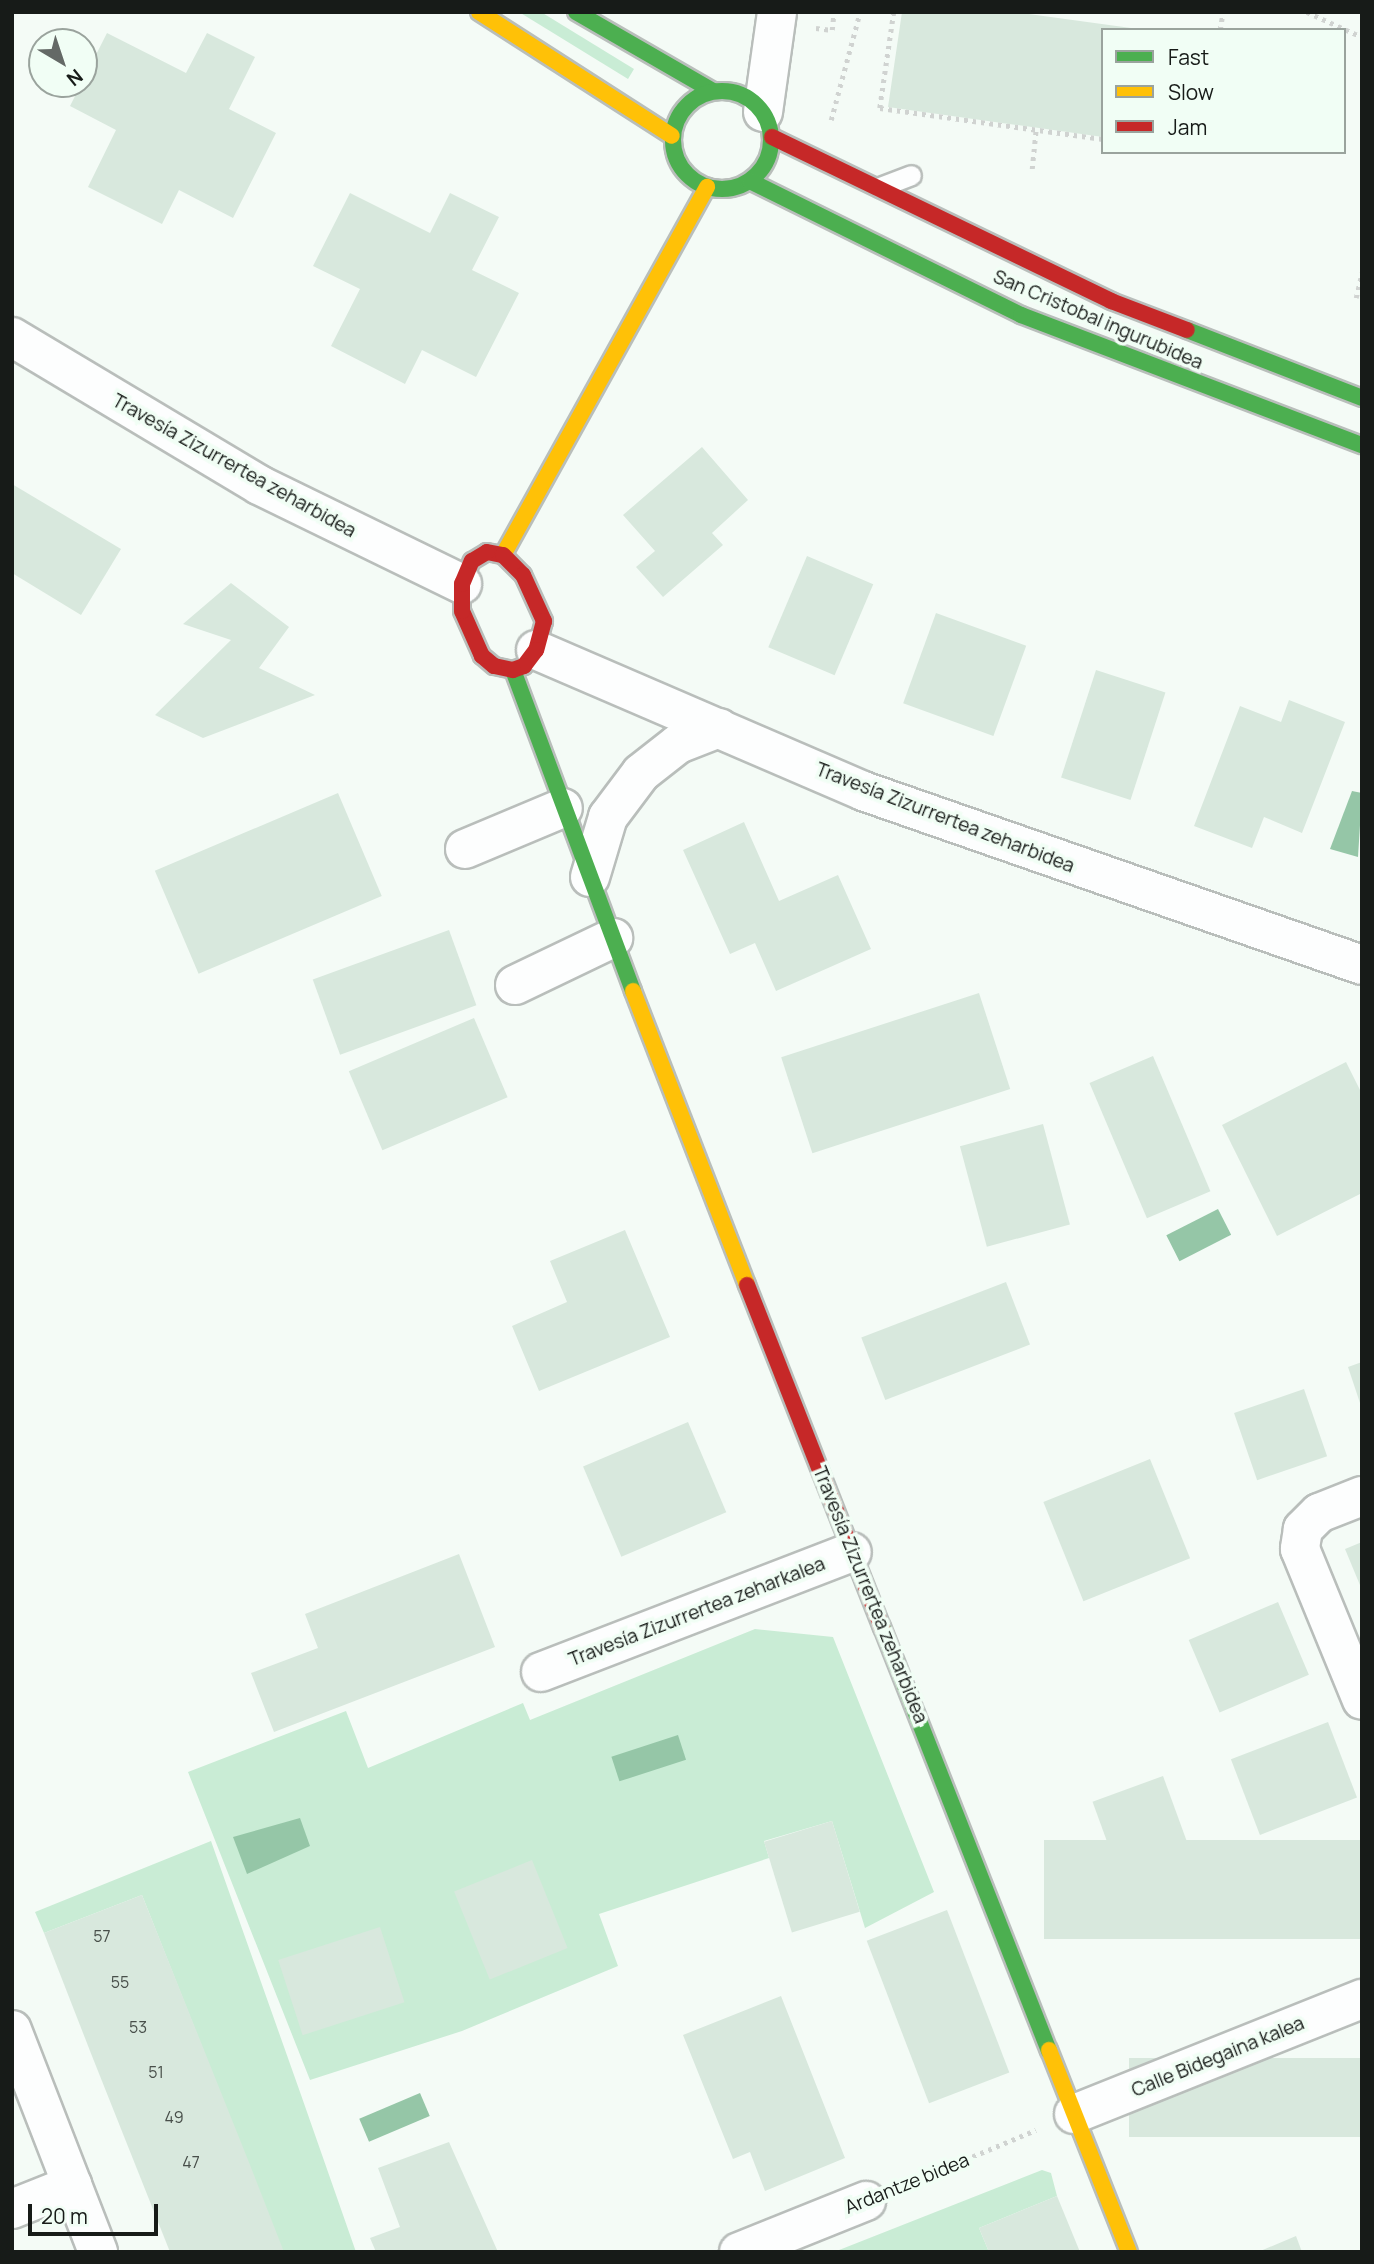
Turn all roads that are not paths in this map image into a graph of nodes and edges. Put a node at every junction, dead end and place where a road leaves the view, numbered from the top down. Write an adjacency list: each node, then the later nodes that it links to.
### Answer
1 (479, 12): 6 (street)
2 (576, 12): 4 (street)
3 (777, 12): 5 (street)
4 (713, 91): 5 (street); 6 (street)
5 (767, 124): 8 (street); 10 (street, San Cristobal ingurubidea)
6 (673, 136): 9 (street)
7 (911, 175): 10 (lane)
8 (750, 181): 9 (street); 15 (street, San Cristobal ingurubidea)
9 (707, 187): 16 (street)
10 (879, 188): 13 (street, San Cristobal ingurubidea)
11 (12, 338): 17 (street, Travesía Zizurrertea zeharbidea)
12 (1357, 378): 13 (lane)
13 (1342, 392): 14 (street, San Cristobal ingurubidea)
14 (1362, 398)
15 (1362, 445)
16 (503, 555): 17 (street); 18 (street)
17 (462, 584): 18 (street)
18 (525, 660): 19 (street, Travesía Zizurrertea zeharbidea); 20 (street, Travesía Zizurrertea zeharbidea)
19 (719, 728): 22 (street); 24 (street, Travesía Zizurrertea zeharbidea)
20 (564, 808): 21 (street); 22 (street, Travesía Zizurrertea zeharbidea)
21 (466, 849)
22 (590, 877): 23 (street, Travesía Zizurrertea zeharbidea)
23 (613, 938): 25 (street); 27 (street, Travesía Zizurrertea zeharbidea)
24 (1362, 965)
25 (515, 985)
26 (1362, 1496): 29 (street)
27 (852, 1552): 28 (street, Travesía Zizurrertea zeharkalea); 32 (street, Travesía Zizurrertea zeharbidea)
28 (541, 1672)
29 (1362, 1700)
30 (1362, 1999): 32 (street, Calle Bidegaina kalea)
31 (12, 2030): 33 (street)
32 (1074, 2115): 38 (street, Travesía Zizurrertea zeharbidea)
33 (72, 2185): 35 (street); 36 (street)
34 (866, 2201): 37 (street, Ardantze bidea)
35 (12, 2209)
36 (98, 2252)
37 (740, 2252)
38 (1129, 2252)

